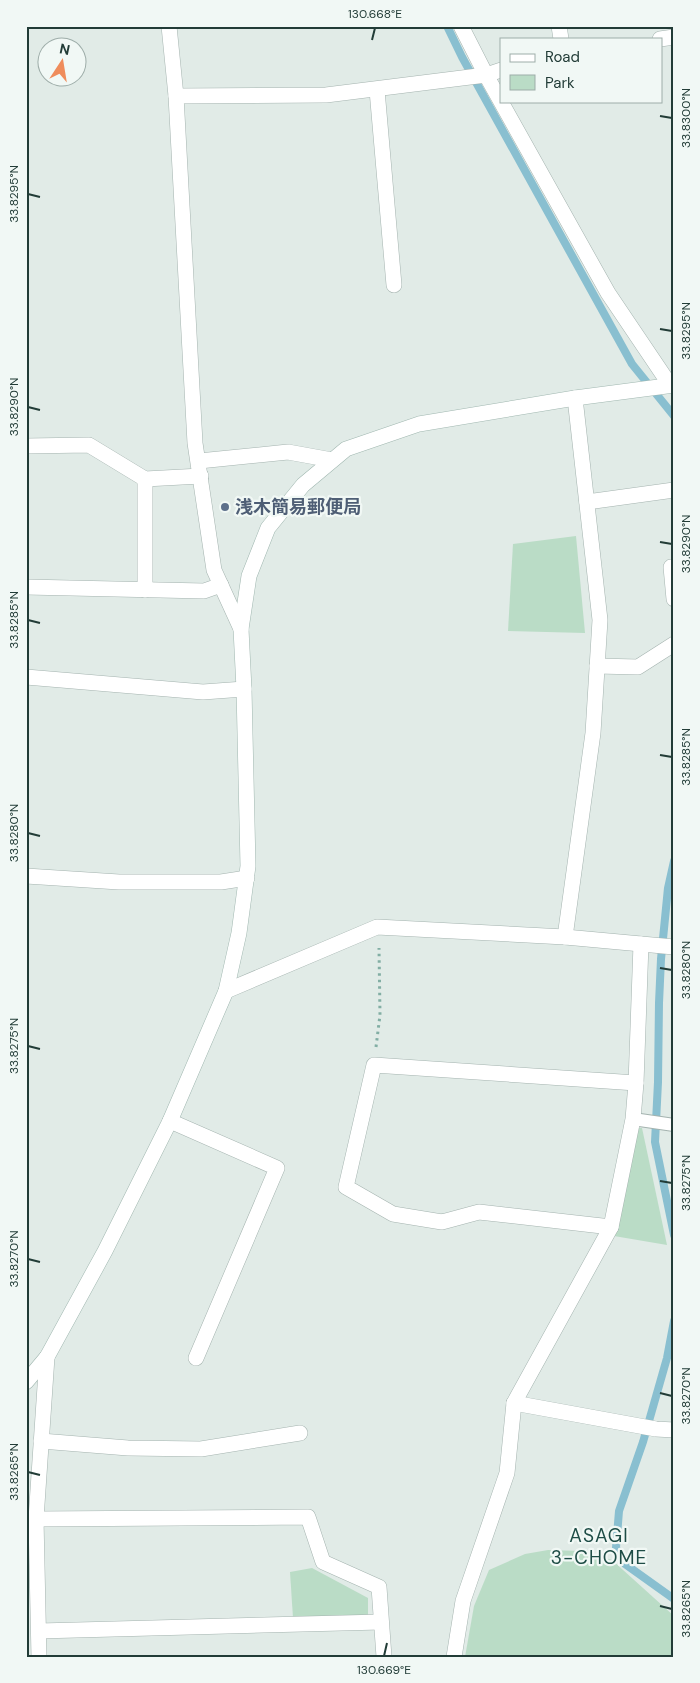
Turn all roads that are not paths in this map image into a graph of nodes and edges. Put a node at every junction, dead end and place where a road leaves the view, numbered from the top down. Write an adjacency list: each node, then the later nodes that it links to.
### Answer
1 (169, 26): 6 (street)
2 (462, 26): 4 (street)
3 (500, 70): 4 (street)
4 (486, 75): 5 (street); 7 (street)
5 (377, 90): 6 (street); 9 (street)
6 (176, 96): 14 (street)
7 (500, 100)
8 (501, 102): 10 (street)
9 (394, 285)
10 (668, 386): 11 (street)
11 (575, 398): 13 (street); 18 (street)
12 (26, 446): 16 (street)
13 (332, 460): 14 (street); 24 (street)
14 (199, 461): 15 (street)
15 (201, 476): 16 (street); 20 (street)
16 (145, 479): 22 (street)
17 (674, 490): 18 (street)
18 (587, 502): 26 (street)
19 (671, 567): 23 (street)
20 (221, 585): 22 (street); 24 (street)
21 (26, 587): 22 (street)
22 (145, 590)
23 (674, 599)
24 (241, 629): 28 (street)
25 (674, 644): 26 (street)
26 (597, 666): 31 (street)
27 (26, 677): 28 (street)
28 (244, 689): 30 (street)
29 (26, 876): 30 (street)
30 (247, 878): 34 (street)
31 (565, 937): 32 (street); 34 (street)
32 (642, 944): 33 (street); 35 (street)
33 (674, 947)
34 (226, 991): 37 (street)
35 (636, 1083): 36 (street); 39 (street)
36 (633, 1119): 38 (lane); 39 (street)
37 (170, 1121): 40 (street); 41 (street)
38 (674, 1125)
39 (611, 1227): 43 (street)
40 (47, 1357): 42 (street); 46 (street)
41 (196, 1358)
42 (26, 1382)
43 (514, 1403): 44 (street); 52 (street)
44 (674, 1430)
45 (300, 1433): 46 (street)
46 (41, 1441): 47 (street)
47 (36, 1519): 48 (street); 49 (street)
48 (381, 1622): 49 (street); 51 (street)
49 (38, 1631): 50 (street)
50 (39, 1657)
51 (384, 1657)
52 (454, 1657)

